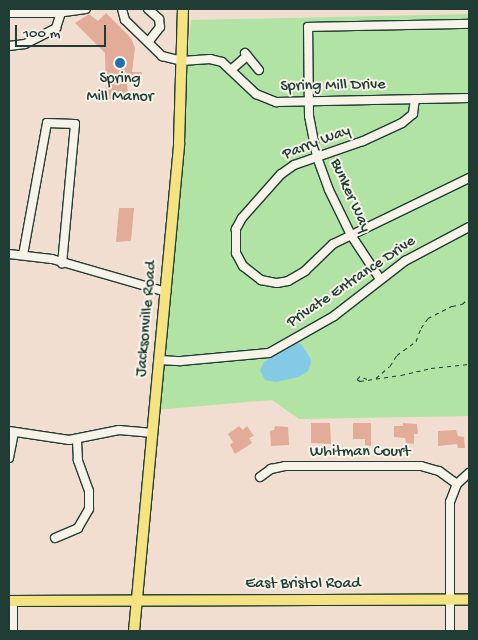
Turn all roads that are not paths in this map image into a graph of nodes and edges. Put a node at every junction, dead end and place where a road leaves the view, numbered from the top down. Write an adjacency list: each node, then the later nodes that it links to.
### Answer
1 (86, 9): 6 (street)
2 (122, 9): 8 (street)
3 (148, 9): 8 (street)
4 (183, 9): 10 (main road, Jacksonville Road)
5 (9, 13): 6 (street)
6 (62, 13): 9 (street)
7 (469, 24): 15 (street, Bunker Way)
8 (149, 42): 10 (street)
9 (9, 46)
10 (182, 61): 11 (street, Spring Mill Drive); 24 (main road, Jacksonville Road)
11 (232, 69): 12 (street); 15 (street, Spring Mill Drive)
12 (259, 70)
13 (469, 98): 14 (street, Spring Mill Drive)
14 (416, 99): 15 (street, Spring Mill Drive); 16 (street, Parry Way)
15 (309, 101): 16 (street, Bunker Way)
16 (317, 157): 19 (street, Bunker Way); 19 (street, Parry Way)
17 (469, 178): 19 (street, Parry Way)
18 (469, 227): 23 (street, Private Entrance Drive)
19 (351, 235): 23 (street, Bunker Way)
20 (9, 254): 21 (street)
21 (23, 255): 22 (street); 22 (street)
22 (62, 263): 24 (street)
23 (380, 279): 25 (street, Private Entrance Drive)
24 (166, 292): 25 (main road, Jacksonville Road)
25 (159, 360): 27 (main road, Jacksonville Road)
26 (11, 431): 28 (street); 29 (street)
27 (153, 433): 28 (street); 37 (main road, Jacksonville Road)
28 (77, 439): 33 (street)
29 (9, 458)
30 (469, 472): 32 (street)
31 (260, 477): 32 (street, Whitman Court)
32 (457, 484): 35 (street)
33 (55, 538)
34 (469, 599): 35 (main road, East Bristol Road)
35 (451, 600): 37 (main road, East Bristol Road); 40 (street)
36 (11, 601): 37 (main road, East Bristol Road); 38 (street)
37 (136, 601): 39 (main road, Jacksonville Road)
38 (13, 631)
39 (134, 631)
40 (450, 631)

